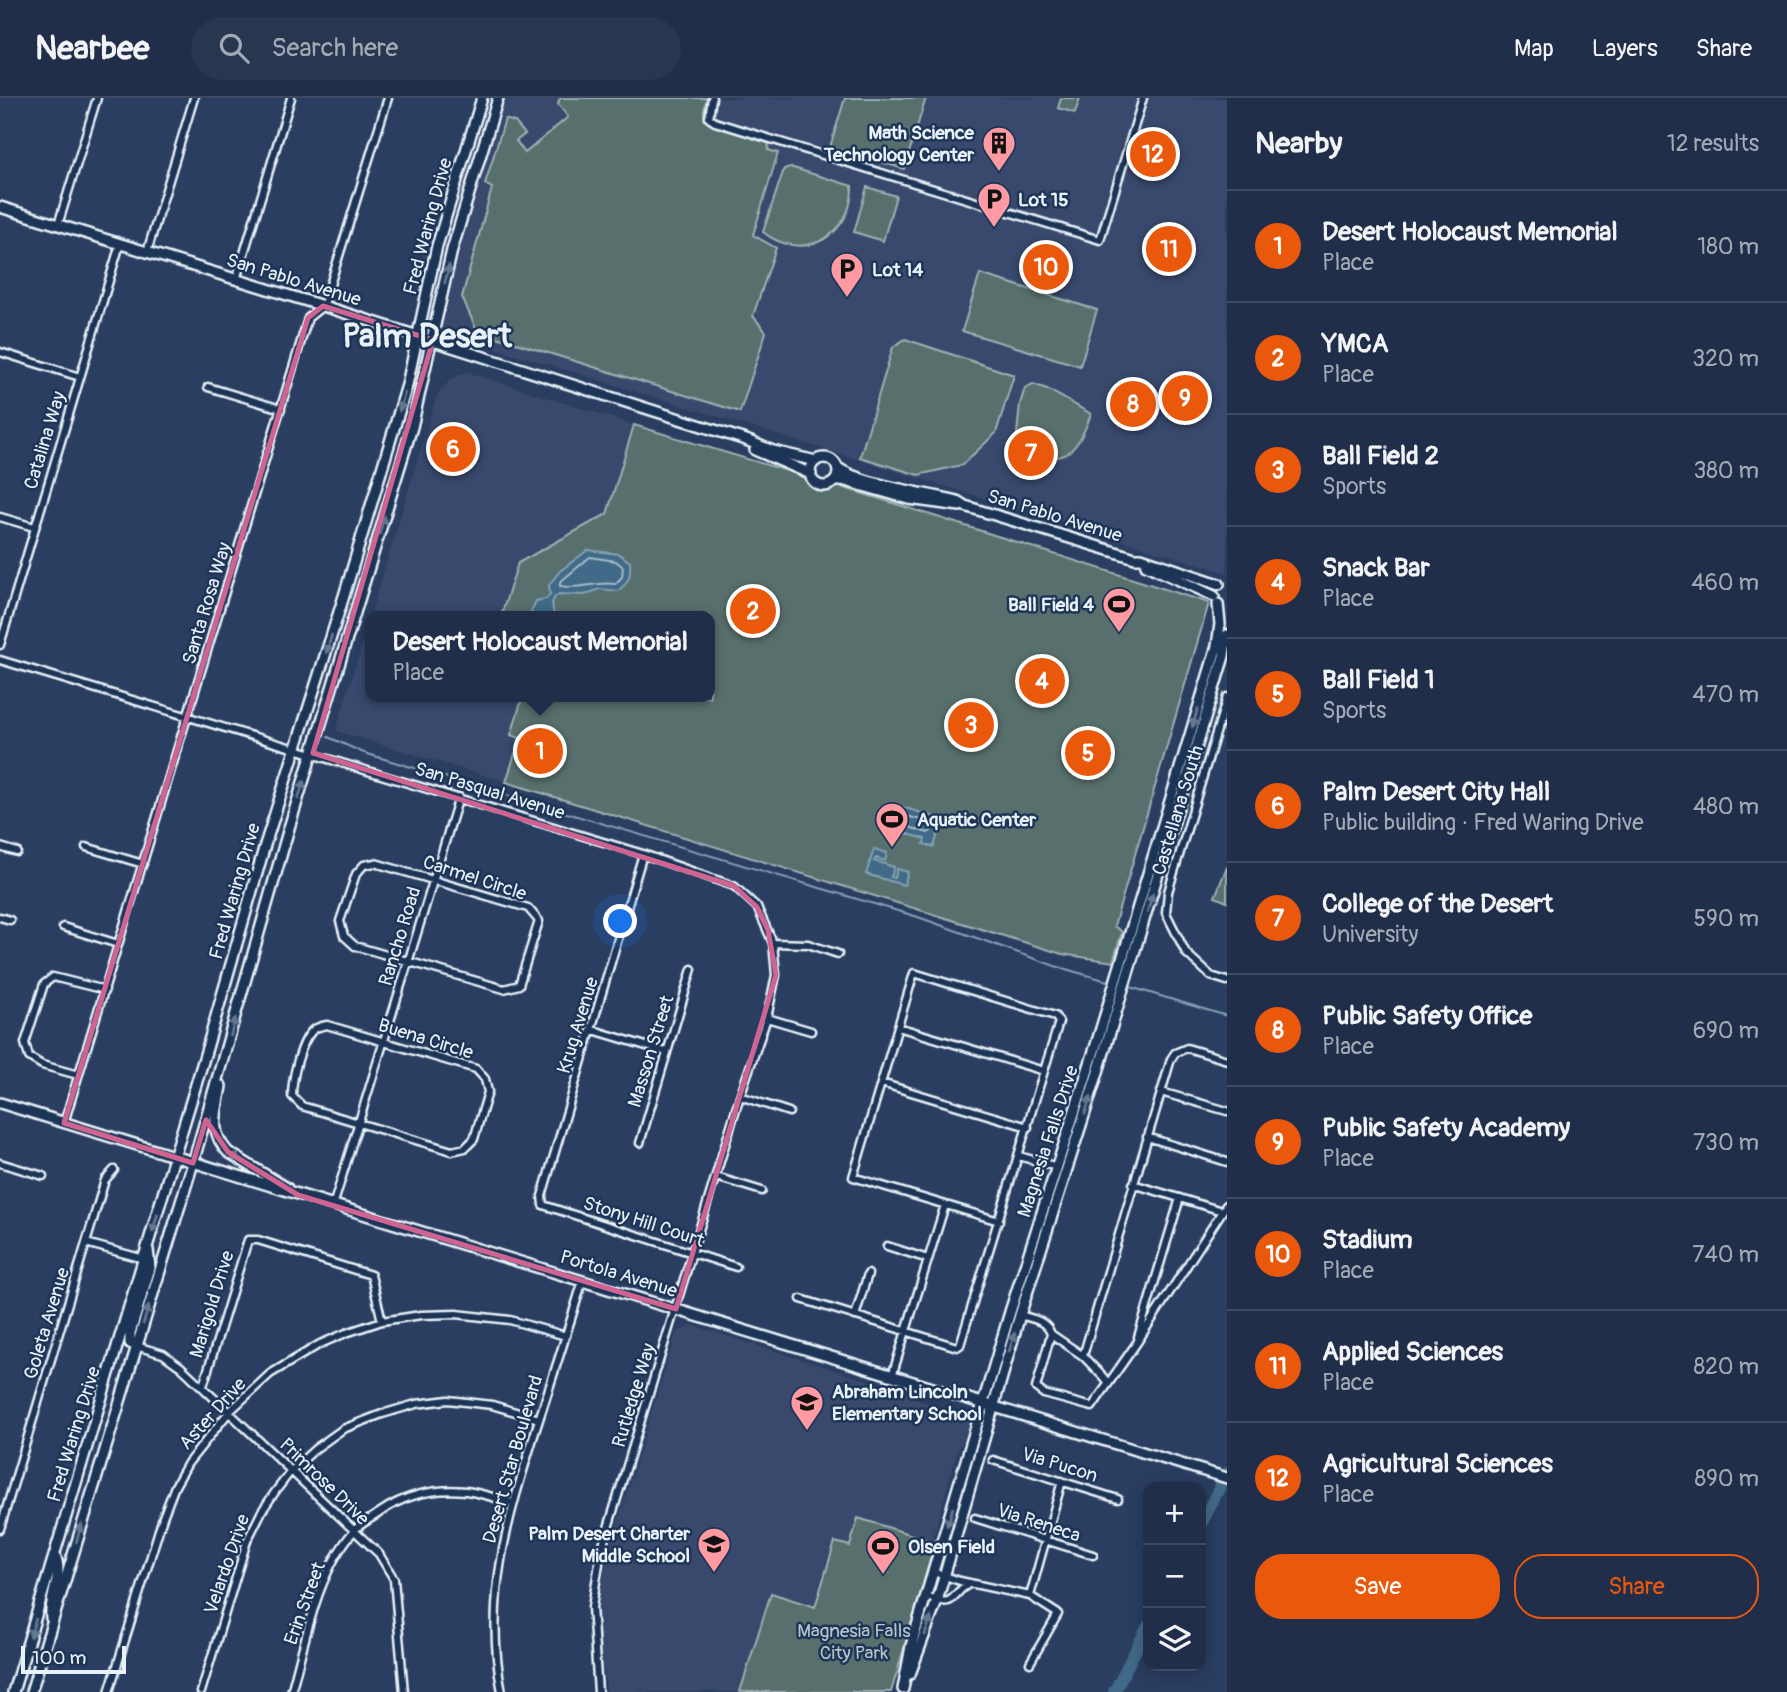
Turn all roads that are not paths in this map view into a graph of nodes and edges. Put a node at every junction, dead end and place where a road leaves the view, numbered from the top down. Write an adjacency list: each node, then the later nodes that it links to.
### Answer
1 (97, 98): 10 (street)
2 (194, 98): 12 (street)
3 (290, 98): 13 (street)
4 (388, 98): 14 (street, Santa Rosa Way)
5 (482, 98): 15 (main road, Fred Waring Drive)
6 (498, 98): 16 (main road, Fred Waring Drive, one-way to 6)
7 (712, 98): 8 (street)
8 (1143, 98)
9 (0, 208): 10 (main road, San Pablo Avenue)
10 (58, 225): 11 (main road, San Pablo Avenue)
11 (120, 244): 12 (main road, San Pablo Avenue); 18 (street, Catalina Way)
12 (147, 252): 13 (main road, San Pablo Avenue)
13 (236, 280): 14 (main road, San Pablo Avenue)
14 (323, 306): 15 (main road, San Pablo Avenue); 20 (street, Santa Rosa Way)
15 (417, 335): 16 (main road, San Pablo Avenue); 37 (main road, Fred Waring Drive, one-way to 37)
16 (433, 340): 21 (main road, San Pablo Avenue); 38 (main road, Fred Waring Drive, one-way to 16)
17 (0, 352): 18 (street)
18 (80, 377): 28 (street, Catalina Way)
19 (208, 387): 20 (street)
20 (281, 409): 36 (street, Santa Rosa Way)
21 (736, 438): 22 (main road, San Pablo Avenue); 24 (main road, San Pablo Avenue)
22 (816, 461): 23 (main road); 24 (main road)
23 (837, 467): 25 (main road); 26 (main road, San Pablo Avenue)
24 (811, 474): 25 (main road)
25 (834, 482): 26 (main road, San Pablo Avenue)
26 (965, 506): 29 (main road, San Pablo Avenue)
27 (0, 517): 28 (street)
28 (34, 527): 33 (street, Catalina Way)
29 (1135, 558): 30 (main road, San Pablo Avenue); 31 (main road, San Pablo Avenue)
30 (1223, 582): 31 (main road)
31 (1219, 603): 53 (main road, one-way to 53)
32 (1227, 635): 53 (main road, Magnesia Falls Drive, one-way to 32)
33 (0, 645)
34 (0, 660): 36 (street, San Pasqual Avenue)
35 (1227, 697): 55 (street, Castellana South)
36 (187, 718): 37 (street, San Pasqual Avenue); 44 (street, Santa Rosa Way)
37 (295, 748): 38 (street, San Pasqual Avenue); 81 (main road, Fred Waring Drive)
38 (313, 753): 39 (street, San Pasqual Avenue); 64 (main road, Fred Waring Drive, one-way to 38)
39 (458, 797): 43 (street, San Pasqual Avenue); 45 (street, Rancho Road)
40 (0, 847): 42 (street)
41 (86, 847): 44 (street)
42 (17, 852)
43 (643, 854): 49 (street, San Pasqual Avenue); 60 (street, Krug Avenue)
44 (143, 864): 50 (street, Santa Rosa Way)
45 (434, 879): 52 (street, Rancho Road); 52 (street, Carmel Circle); 52 (street, Carmel Circle)
46 (0, 917): 47 (street)
47 (10, 920)
48 (63, 927): 50 (street)
49 (773, 943): 51 (street); 58 (street, San Pasqual Avenue)
50 (118, 944): 56 (street, Santa Rosa Way)
51 (838, 954)
52 (408, 961): 62 (street, Rancho Road)
53 (1125, 967): 57 (main road, Magnesia Falls Drive)
54 (692, 969): 63 (street, Masson Street)
55 (1227, 981)
56 (105, 990): 67 (street, Santa Rosa Way); 67 (street)
57 (1116, 996): 85 (main road, Magnesia Falls Drive); 110 (main road, Magnesia Falls Drive, one-way to 57)
58 (767, 1018): 61 (street); 70 (street, San Pasqual Avenue)
59 (898, 1027): 66 (street); 66 (street); 68 (street)
60 (593, 1030): 63 (street); 94 (street, Krug Avenue)
61 (811, 1031)
62 (383, 1041): 76 (street, Rancho Road); 76 (street, Buena Circle); 76 (street, Buena Circle)
63 (666, 1052): 79 (street, Masson Street)
64 (225, 1057): 84 (main road, Fred Waring Drive); 91 (main road, one-way to 64)
65 (1227, 1060): 69 (street)
66 (1044, 1071): 77 (street)
67 (79, 1075): 75 (street, Santa Rosa Way)
68 (881, 1083): 77 (street); 95 (street)
69 (1161, 1091): 72 (street); 78 (street)
70 (740, 1096): 73 (street, San Pasqual Avenue); 74 (street)
71 (0, 1103): 75 (main road, Portola Avenue)
72 (1227, 1111)
73 (736, 1112): 88 (street, Rutledge Way)
74 (789, 1112)
75 (64, 1123): 81 (main road, Portola Avenue)
76 (357, 1123): 96 (street, Rancho Road)
77 (1028, 1127): 80 (street)
78 (1147, 1137): 82 (street); 89 (street)
79 (640, 1143)
80 (1019, 1156): 85 (street); 98 (street)
81 (174, 1157): 84 (main road, Portola Avenue); 101 (main road, Fred Waring Drive, one-way to 101)
82 (1227, 1162)
83 (0, 1163): 87 (street)
84 (193, 1163): 91 (main road, Portola Avenue); 117 (main road, Fred Waring Drive, one-way to 84)
85 (1057, 1167): 110 (main road, Magnesia Falls Drive)
86 (114, 1170): 99 (street, Goleta Avenue)
87 (43, 1176)
88 (716, 1177): 90 (street); 102 (street, Rutledge Way)
89 (1133, 1184): 92 (street); 118 (street)
90 (762, 1191)
91 (298, 1195): 96 (main road, Portola Avenue)
92 (1180, 1198): 97 (street); 116 (street)
93 (1227, 1204): 97 (street)
94 (543, 1205): 102 (street, Stony Hill Court)
95 (945, 1205): 98 (street); 104 (street)
96 (333, 1206): 107 (main road, Portola Avenue)
97 (1222, 1211): 116 (street)
98 (999, 1221): 113 (street)
99 (86, 1243): 103 (street); 132 (street, Goleta Avenue)
100 (887, 1246): 104 (street)
101 (147, 1248): 103 (main road, Fred Waring Drive); 117 (main road)
102 (692, 1253): 105 (street, Stony Hill Court); 109 (street, Rutledge Way)
103 (144, 1259): 135 (main road, Fred Waring Drive)
104 (928, 1259): 113 (street)
105 (736, 1267)
106 (868, 1274): 111 (street)
107 (583, 1280): 109 (main road, Portola Avenue); 115 (street, Desert Star Boulevard)
108 (801, 1299): 111 (street)
109 (676, 1309): 119 (main road, Portola Avenue); 153 (street, Rutledge Way)
110 (1015, 1314): 114 (street); 122 (main road, Magnesia Falls Drive)
111 (855, 1316): 113 (street)
112 (382, 1321): 115 (street, Aster Drive); 121 (street, Marigold Drive); 123 (street, Aster Drive)
113 (906, 1332): 119 (street)
114 (1051, 1334): 118 (street); 120 (street)
115 (566, 1336): 124 (street, Desert Star Boulevard)
116 (1136, 1344): 120 (street)
117 (136, 1346): 121 (street, Primrose Drive); 143 (main road, Fred Waring Drive, one-way to 117)
118 (1083, 1356): 120 (street)
119 (892, 1376): 122 (main road, Portola Avenue)
120 (1109, 1383)
121 (203, 1386): 123 (street, Primrose Drive)
122 (988, 1406): 127 (main road, Portola Avenue); 137 (main road, Magnesia Falls Drive, one-way to 137); 138 (main road, Magnesia Falls Drive)
123 (229, 1412): 126 (street, Primrose Drive); 148 (street, Aster Drive)
124 (540, 1419): 126 (street, Velardo Drive); 130 (street, Desert Star Boulevard)
125 (993, 1460): 128 (street, Via Pucon)
126 (291, 1471): 133 (street, Primrose Drive); 149 (street, Velardo Drive)
127 (1227, 1478)
128 (1062, 1481): 129 (street, Via Pucon); 134 (street)
129 (1118, 1499)
130 (513, 1503): 133 (street, Erin Street); 152 (street, Desert Star Boulevard)
131 (975, 1518): 134 (street, Via Reneca)
132 (0, 1529)
133 (354, 1531): 150 (street, Erin Street); 151 (street, Primrose Drive)
134 (1046, 1540): 136 (street, Via Reneca); 140 (street)
135 (55, 1555): 143 (main road); 146 (main road, Fred Waring Drive, one-way to 146)
136 (1093, 1555)
137 (933, 1572): 138 (street); 141 (main road, Magnesia Falls Drive)
138 (944, 1576): 139 (street); 142 (main road, Magnesia Falls Drive)
139 (970, 1583): 140 (street); 142 (street)
140 (1030, 1596): 144 (street)
141 (926, 1597): 142 (street); 145 (main road, Magnesia Falls Drive)
142 (937, 1601): 145 (main road, Magnesia Falls Drive, one-way to 142)
143 (51, 1623): 147 (main road, Fred Waring Drive)
144 (1030, 1663)
145 (906, 1691)
146 (13, 1692)
147 (31, 1692)
148 (109, 1692)
149 (201, 1692)
150 (291, 1692)
151 (404, 1692)
152 (502, 1692)
153 (598, 1692)

